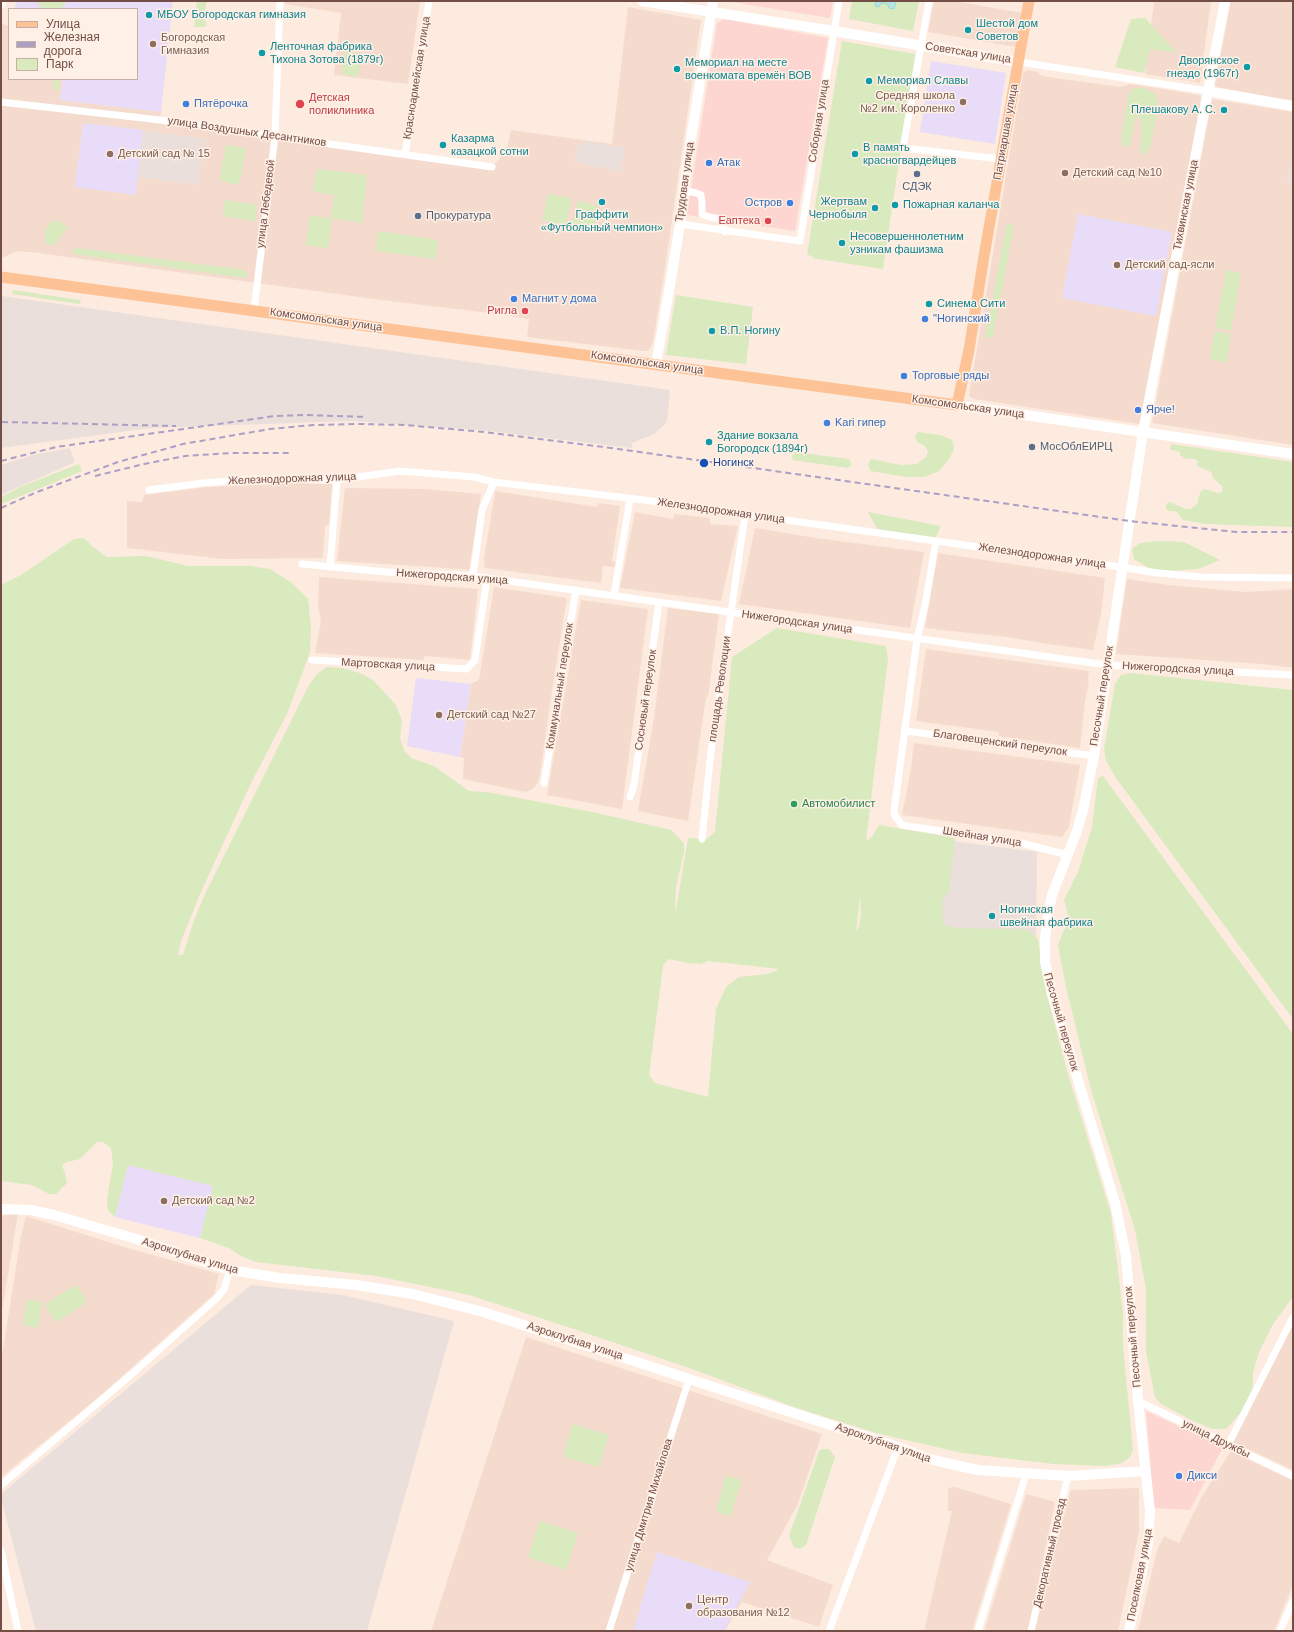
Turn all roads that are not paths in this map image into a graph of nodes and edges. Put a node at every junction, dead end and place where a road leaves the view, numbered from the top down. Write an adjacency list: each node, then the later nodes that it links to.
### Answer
1 (280, 1): 15 (street, улица Лебедевой)
2 (429, 1): 16 (street, Красноармейская улица)
3 (642, 1): 8 (street, Советская улица)
4 (839, 1): 9 (street, Соборная улица)
5 (929, 1): 10 (street)
6 (1029, 1): 11 (main road, Патриаршая улица)
7 (1225, 1): 12 (street, Тихвинская улица)
8 (713, 6): 9 (street, Советская улица); 19 (street, Трудовая улица)
9 (834, 31): 10 (street, Советская улица); 21 (street, Соборная улица)
10 (921, 46): 11 (street, Советская улица); 17 (street)
11 (1019, 62): 12 (street, Советская улица); 17 (main road, Патриаршая улица)
12 (1208, 91): 14 (street, Советская улица); 26 (street, Тихвинская улица)
13 (1, 102): 15 (street, улица Воздушных Десантников)
14 (1293, 106)
15 (275, 136): 16 (street, улица Воздушных Десантников); 23 (street, улица Лебедевой)
16 (405, 154): 18 (street, улица Воздушных Десантников)
17 (1001, 159): 25 (main road, Патриаршая улица)
18 (492, 167)
19 (683, 190): 20 (street, Трудовая улица); 21 (street)
20 (680, 224): 21 (street); 24 (street, Трудовая улица)
21 (725, 232)
22 (1, 277): 23 (main road, Комсомольская улица)
23 (254, 310): 24 (main road, Комсомольская улица)
24 (656, 364): 25 (main road, Комсомольская улица)
25 (957, 405): 26 (street, Комсомольская улица)
26 (1143, 432): 27 (street, Комсомольская улица); 36 (street, Песочный переулок)
27 (1293, 454)
28 (337, 480): 29 (street, Железнодорожная улица); 30 (street, Железнодорожная улица); 35 (street)
29 (494, 482): 31 (street, Железнодорожная улица); 37 (street)
30 (149, 490)
31 (630, 499): 32 (street, Железнодорожная улица); 41 (street)
32 (745, 515): 33 (street, Железнодорожная улица); 43 (street, площадь Революции)
33 (936, 541): 36 (street, Железнодорожная улица); 44 (street)
34 (302, 564): 35 (street, Нижегородская улица)
35 (330, 567): 37 (street, Нижегородская улица)
36 (1122, 567): 39 (street, Железнодорожная улица); 46 (street, Песочный переулок)
37 (473, 576): 38 (street, Нижегородская улица)
38 (487, 578): 40 (street, Нижегородская улица); 45 (street, Мартовская улица)
39 (1293, 578)
40 (576, 590): 41 (street, Нижегородская улица); 50 (street, Коммунальный переулок)
41 (614, 595): 42 (street, Нижегородская улица)
42 (659, 602): 43 (street, Нижегородская улица); 51 (street, Сосновый переулок)
43 (731, 612): 44 (street, Нижегородская улица); 52 (street, площадь Революции)
44 (917, 639): 46 (street, Нижегородская улица); 48 (street)
45 (312, 660)
46 (1107, 665): 47 (street, Нижегородская улица); 49 (street, Песочный переулок)
47 (1293, 675)
48 (906, 731): 49 (street, Благовещенский переулок); 53 (street, Швейная улица)
49 (1094, 756): 53 (street, Песочный переулок)
50 (544, 783)
51 (630, 797)
52 (702, 839)
53 (1068, 854): 58 (street, Песочный переулок)
54 (1, 1209): 55 (street, Аэроклубная улица)
55 (230, 1270): 57 (street, Аэроклубная улица); 65 (street)
56 (1293, 1317): 59 (street)
57 (689, 1379): 60 (street, Аэроклубная улица); 69 (street, улица Дмитрия Михайлова)
58 (1138, 1402): 59 (street, улица Дружбы); 61 (street, Песочный переулок)
59 (1228, 1445): 64 (street, улица Дружбы)
60 (898, 1447): 62 (street, Аэроклубная улица); 70 (street)
61 (1146, 1471): 63 (street, Аэроклубная улица); 73 (street, Поселковая улица)
62 (1026, 1474): 63 (street, Аэроклубная улица); 71 (street)
63 (1068, 1476): 72 (street, Декоративный проезд)
64 (1293, 1476)
65 (1, 1485)
66 (1, 1551): 68 (street)
67 (1293, 1602): 74 (street)
68 (18, 1631)
69 (610, 1631)
70 (828, 1631)
71 (978, 1631)
72 (1031, 1631)
73 (1128, 1631)
74 (1280, 1631)

